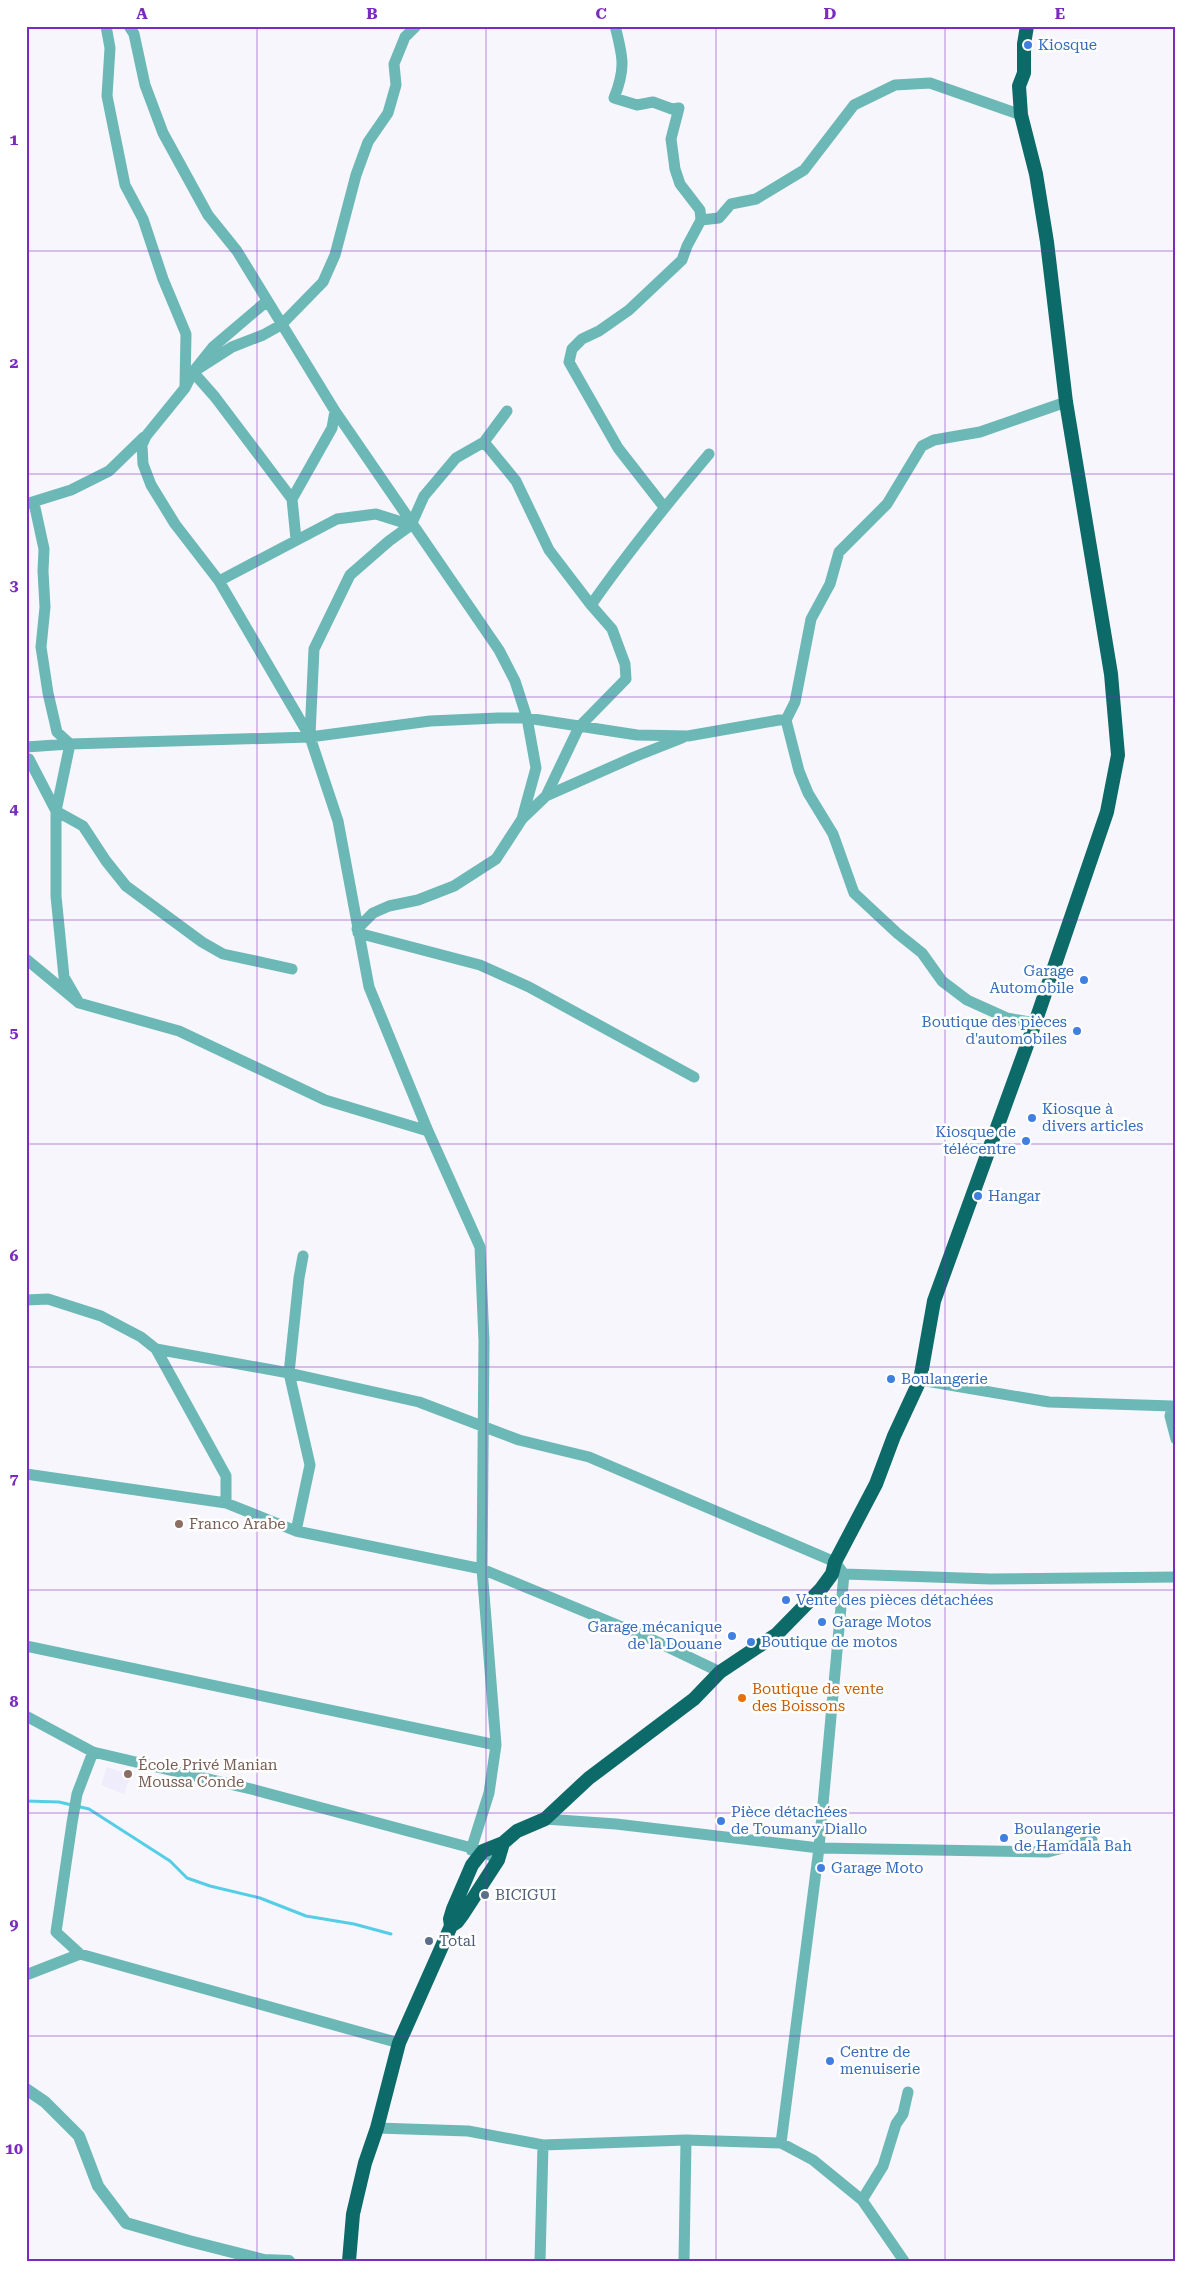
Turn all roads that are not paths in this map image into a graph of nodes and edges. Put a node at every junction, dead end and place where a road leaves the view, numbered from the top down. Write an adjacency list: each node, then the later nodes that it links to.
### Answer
1 (106, 26): 11 (street)
2 (130, 26): 8 (street)
3 (416, 26): 9 (street)
4 (615, 26): 7 (street)
5 (1027, 26): 6 (highway)
6 (1021, 116): 7 (street); 12 (highway)
7 (701, 220): 20 (street)
8 (267, 301): 9 (street); 10 (street)
9 (281, 325): 10 (street); 14 (street)
10 (193, 372): 11 (street); 18 (street)
11 (185, 388): 15 (street)
12 (1066, 402): 26 (street); 40 (highway)
13 (507, 410): 16 (street)
14 (335, 411): 18 (street); 21 (street)
15 (146, 436): 19 (street); 23 (street)
16 (484, 442): 21 (street); 24 (street)
17 (709, 454): 20 (street)
18 (292, 499): 22 (street)
19 (30, 503): 30 (street)
20 (664, 507): 24 (street)
21 (411, 524): 22 (street); 25 (street); 29 (street)
22 (296, 540): 23 (street)
23 (219, 581): 29 (street)
24 (591, 605): 27 (street)
25 (527, 718): 27 (street); 29 (street); 35 (street)
26 (786, 720): 28 (street); 40 (street)
27 (579, 727): 28 (street); 33 (street)
28 (688, 736): 33 (street)
29 (310, 737): 30 (street); 36 (street)
30 (70, 744): 31 (street); 34 (street)
31 (26, 747)
32 (26, 758): 34 (street)
33 (546, 796): 35 (street)
34 (56, 811): 38 (street); 39 (street)
35 (522, 819): 36 (street)
36 (358, 931): 41 (street); 42 (street)
37 (26, 959): 39 (street)
38 (292, 970)
39 (79, 1003): 42 (street)
40 (1035, 1023): 47 (highway)
41 (694, 1077)
42 (428, 1132): 48 (street)
43 (303, 1256): 46 (street)
44 (26, 1300): 45 (street)
45 (156, 1349): 46 (street); 51 (street)
46 (289, 1373): 48 (street); 52 (street)
47 (920, 1380): 49 (street); 53 (highway)
48 (482, 1425): 53 (street); 54 (street)
49 (1176, 1439)
50 (26, 1474): 51 (street)
51 (226, 1503): 52 (street)
52 (296, 1531): 54 (street)
53 (835, 1562): 55 (street); 58 (highway)
54 (482, 1569): 58 (street); 60 (street)
55 (844, 1574): 56 (street); 65 (street)
56 (1176, 1577)
57 (26, 1646): 60 (street)
58 (720, 1672): 62 (highway)
59 (26, 1716): 61 (street)
60 (496, 1745): 66 (street)
61 (93, 1752): 66 (street); 69 (street)
62 (545, 1819): 64 (highway); 65 (street)
63 (1092, 1840): 65 (street)
64 (503, 1842): 66 (highway); 67 (highway)
65 (819, 1848): 76 (street)
66 (477, 1851): 67 (street); 68 (highway)
67 (498, 1860): 68 (highway)
68 (451, 1926): 71 (highway)
69 (80, 1954): 70 (street); 71 (street)
70 (26, 1975)
71 (399, 2043): 74 (highway)
72 (26, 2088): 79 (street)
73 (908, 2092): 78 (street)
74 (377, 2128): 77 (street); 80 (highway)
75 (686, 2140): 76 (street); 77 (street); 82 (street)
76 (781, 2143): 78 (street)
77 (543, 2145): 81 (street)
78 (862, 2200): 83 (street)
79 (289, 2261)
80 (349, 2261)
81 (540, 2261)
82 (684, 2261)
83 (904, 2261)

